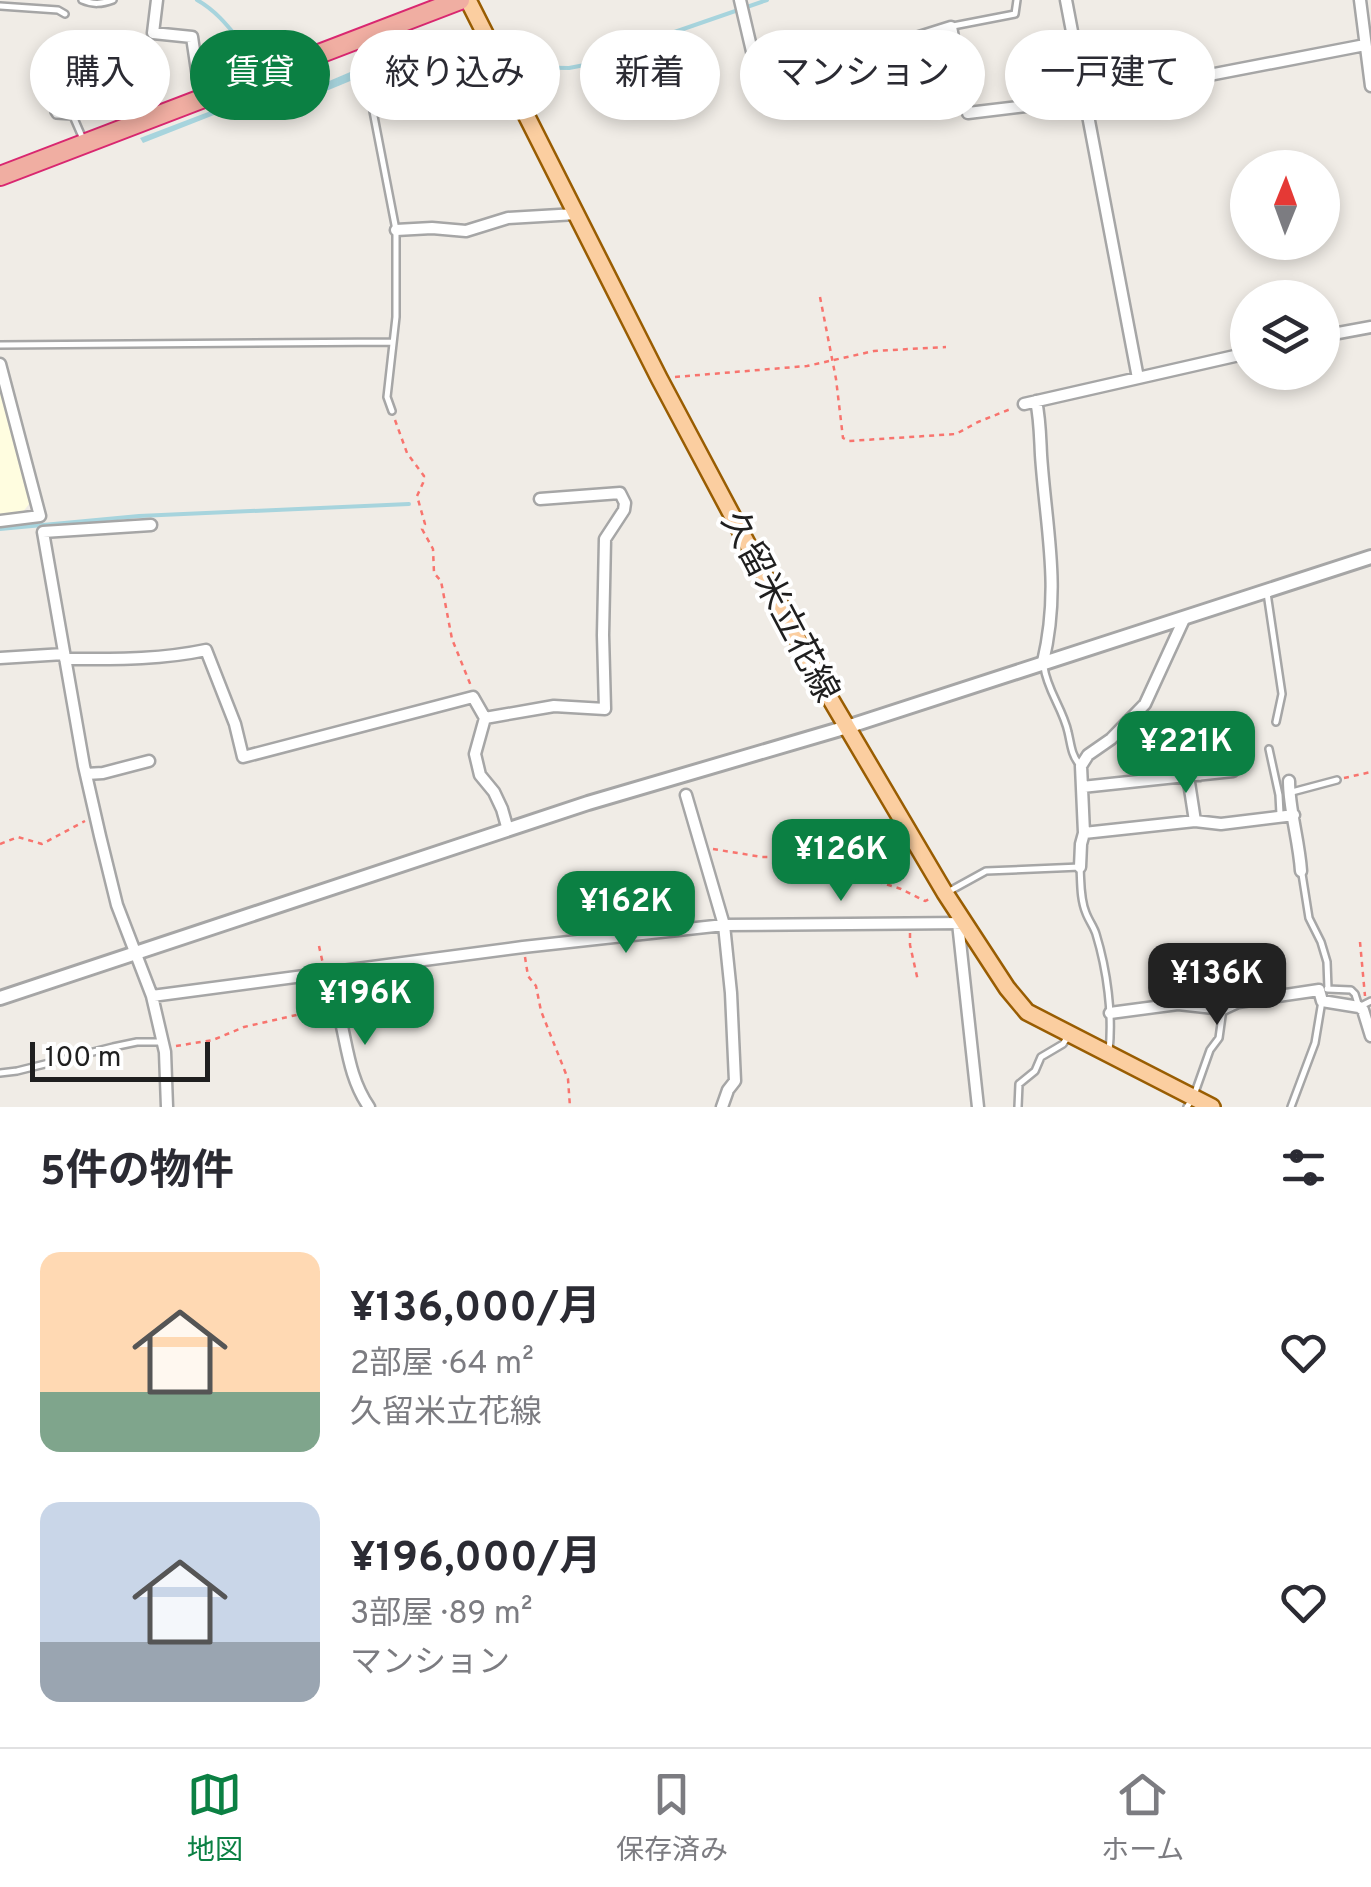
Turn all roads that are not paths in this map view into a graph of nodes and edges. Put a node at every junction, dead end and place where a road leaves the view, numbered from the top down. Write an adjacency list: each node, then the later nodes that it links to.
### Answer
1 (82, 0): 2 (lane)
2 (112, 0)
3 (158, 0): 15 (street)
4 (460, 0): 13 (highway)
5 (468, 0): 26 (main road, 久留米立花線)
6 (740, 0): 12 (street)
7 (1016, 0): 12 (lane)
8 (1066, 0): 14 (street)
9 (1360, 0): 16 (street)
10 (0, 6): 11 (lane)
11 (65, 14)
12 (951, 27): 20 (street)
13 (382, 30)
14 (1072, 30)
15 (190, 38)
16 (1365, 45): 17 (street); 18 (street)
17 (1215, 74)
18 (1371, 86)
19 (190, 104): 24 (highway)
20 (1005, 109)
21 (75, 120): 24 (lane)
22 (375, 120): 27 (lane)
23 (1089, 120): 34 (street)
24 (85, 144): 25 (highway)
25 (0, 176)
26 (576, 214): 27 (street); 49 (main road, 久留米立花線)
27 (396, 230): 30 (lane)
28 (1371, 326): 29 (street)
29 (1340, 332)
30 (393, 342): 31 (lane); 35 (lane)
31 (0, 345)
32 (1230, 357): 34 (street)
33 (0, 364): 39 (street)
34 (1138, 378): 46 (street)
35 (392, 411)
36 (628, 482): 37 (street)
37 (620, 492): 38 (street); 47 (street)
38 (540, 499)
39 (0, 521)
40 (150, 526): 44 (street)
41 (1371, 557): 42 (street)
42 (1266, 590): 43 (street); 48 (lane)
43 (1184, 616): 46 (street); 54 (street)
44 (65, 656): 45 (street); 47 (street); 55 (street)
45 (0, 658)
46 (1043, 662): 49 (street); 54 (lane)
47 (484, 718): 64 (street)
48 (1276, 722)
49 (847, 727): 64 (street); 68 (main road, 久留米立花線)
50 (1231, 748): 56 (street)
51 (1269, 748): 62 (lane)
52 (1197, 751): 56 (street)
53 (149, 761): 55 (street)
54 (1081, 766): 58 (street)
55 (86, 774): 71 (street)
56 (1194, 775): 58 (street); 63 (street)
57 (1338, 780): 59 (lane)
58 (1082, 787): 65 (street)
59 (1289, 787): 61 (street)
60 (686, 795): 70 (street)
61 (1294, 815): 62 (street); 67 (street)
62 (1280, 816): 63 (street)
63 (1195, 822): 65 (street)
64 (508, 830): 71 (street)
65 (1084, 833): 66 (street)
66 (1080, 866): 68 (lane); 79 (lane)
67 (1301, 871): 73 (lane)
68 (945, 893): 69 (main road, 久留米立花線)
69 (962, 923): 70 (street); 80 (main road, 久留米立花線); 89 (street)
70 (724, 924): 72 (street); 88 (street)
71 (136, 953): 74 (street); 75 (street)
72 (324, 973): 74 (street); 76 (lane)
73 (1323, 993): 77 (street); 78 (street); 92 (lane)
74 (152, 996): 82 (street)
75 (0, 998)
76 (336, 1003): 87 (street)
77 (1365, 1004): 81 (street)
78 (1222, 1009): 79 (street); 85 (lane)
79 (1110, 1013): 83 (lane)
80 (1069, 1034): 83 (main road, 久留米立花線); 90 (lane)
81 (1371, 1036)
82 (164, 1045): 84 (lane); 86 (street)
83 (1108, 1054): 85 (main road, 久留米立花線)
84 (0, 1073)
85 (1190, 1102): 91 (main road, 久留米立花線)
86 (167, 1107)
87 (369, 1107)
88 (722, 1107)
89 (978, 1107)
90 (1018, 1107)
91 (1212, 1107)
92 (1290, 1107)

